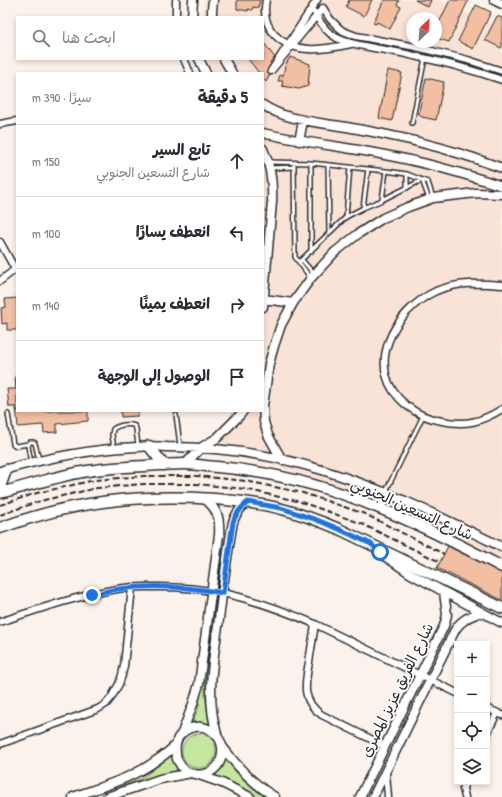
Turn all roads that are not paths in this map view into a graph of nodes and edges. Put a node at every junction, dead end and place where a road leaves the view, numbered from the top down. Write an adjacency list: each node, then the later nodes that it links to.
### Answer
1 (176, 0): 9 (street)
2 (193, 0): 10 (street)
3 (213, 0): 11 (street)
4 (266, 0): 12 (street)
5 (312, 0): 12 (street)
6 (317, 0): 13 (street)
7 (494, 0): 8 (street)
8 (502, 4)
9 (176, 16)
10 (192, 16)
11 (212, 16)
12 (352, 44): 16 (street)
13 (406, 45)
14 (416, 48): 16 (street)
15 (420, 48): 21 (street)
16 (414, 56): 17 (street)
17 (425, 58): 25 (street); 29 (lane)
18 (184, 60): 22 (street)
19 (200, 60): 23 (street)
20 (225, 60): 24 (street)
21 (502, 71)
22 (190, 72)
23 (206, 72)
24 (231, 72)
25 (502, 80)
26 (264, 106): 28 (street)
27 (16, 121): 30 (street)
28 (304, 121): 32 (street); 40 (street)
29 (412, 123)
30 (0, 124)
31 (264, 133): 32 (street)
32 (299, 141): 45 (street)
33 (264, 152): 36 (street)
34 (294, 163): 35 (lane); 36 (lane); 38 (lane)
35 (311, 163): 37 (lane); 54 (lane)
36 (269, 165): 38 (lane); 60 (street)
37 (328, 165): 39 (lane); 52 (lane)
38 (294, 167): 55 (lane)
39 (350, 167): 41 (lane); 51 (lane)
40 (502, 168)
41 (368, 169): 42 (lane); 50 (lane)
42 (386, 171): 43 (lane); 49 (lane)
43 (407, 174): 44 (lane); 46 (lane)
44 (422, 180): 46 (lane); 48 (lane); 48 (lane)
45 (502, 186)
46 (407, 188): 49 (lane)
47 (502, 194): 48 (street)
48 (431, 199): 57 (street)
49 (382, 200): 50 (lane)
50 (362, 208): 51 (lane)
51 (346, 217): 52 (lane)
52 (329, 233): 54 (lane)
53 (0, 242): 56 (street)
54 (311, 252): 55 (lane)
55 (300, 261): 57 (lane)
56 (16, 269): 58 (street)
57 (313, 276): 61 (street)
58 (0, 281)
59 (502, 285): 68 (street)
60 (264, 303): 61 (street)
61 (293, 303): 62 (street)
62 (264, 399)
63 (502, 409): 68 (street)
64 (242, 412): 73 (street)
65 (263, 412): 75 (street)
66 (8, 414): 69 (lane)
67 (176, 415): 72 (lane)
68 (423, 416): 83 (lane)
69 (28, 444): 76 (lane); 77 (lane)
70 (138, 446): 71 (street); 74 (street); 74 (lane)
71 (149, 446): 72 (street); 79 (main road)
72 (180, 447): 73 (street)
73 (202, 447): 75 (street); 78 (street)
74 (114, 448): 76 (street)
75 (282, 460): 83 (street)
76 (40, 461): 77 (street)
77 (31, 464): 80 (street)
78 (185, 464): 79 (main road, شارع التسعين الجنوبي); 86 (main road, شارع التسعين الجنوبي)
79 (164, 465): 82 (main road, شارع التسعين الجنوبي)
80 (3, 470): 81 (main road)
81 (0, 487)
82 (0, 493)
83 (386, 493): 86 (main road); 89 (street)
84 (205, 499): 85 (main road); 87 (main road); 94 (street)
85 (248, 502): 90 (main road); 96 (street)
86 (378, 508): 92 (main road, شارع التسعين الجنوبي)
87 (0, 528)
88 (502, 541): 89 (street)
89 (493, 543): 91 (street)
90 (371, 544): 95 (street); 97 (main road)
91 (502, 547)
92 (502, 567)
93 (132, 587): 94 (street); 99 (street); 110 (street)
94 (211, 591): 96 (street); 108 (street)
95 (444, 592): 98 (street); 102 (street, شارع الفريق عزيز المصرى)
96 (223, 593): 101 (street); 109 (street)
97 (502, 608)
98 (481, 612): 100 (street); 103 (street, شارع الفريق عزيز المصرى)
99 (0, 622)
100 (502, 623)
101 (315, 624): 102 (street); 113 (street)
102 (421, 675): 103 (street); 113 (street, شارع الفريق عزيز المصرى)
103 (430, 680): 104 (street); 114 (street, شارع الفريق عزيز المصرى)
104 (454, 692)
105 (490, 710): 106 (street)
106 (499, 714): 107 (street)
107 (490, 729)
108 (181, 734): 109 (street); 111 (street)
109 (217, 735): 112 (street)
110 (0, 744)
111 (176, 744): 115 (street); 117 (street)
112 (222, 746): 115 (street); 120 (street)
113 (385, 746): 121 (street, شارع الفريق عزيز المصرى)
114 (386, 770): 122 (street, شارع الفريق عزيز المصرى); 123 (street)
115 (194, 774): 118 (street); 119 (street)
116 (465, 785): 124 (street)
117 (73, 797)
118 (107, 797)
119 (250, 797)
120 (275, 797)
121 (360, 797)
122 (373, 797)
123 (388, 797)
124 (465, 797)

